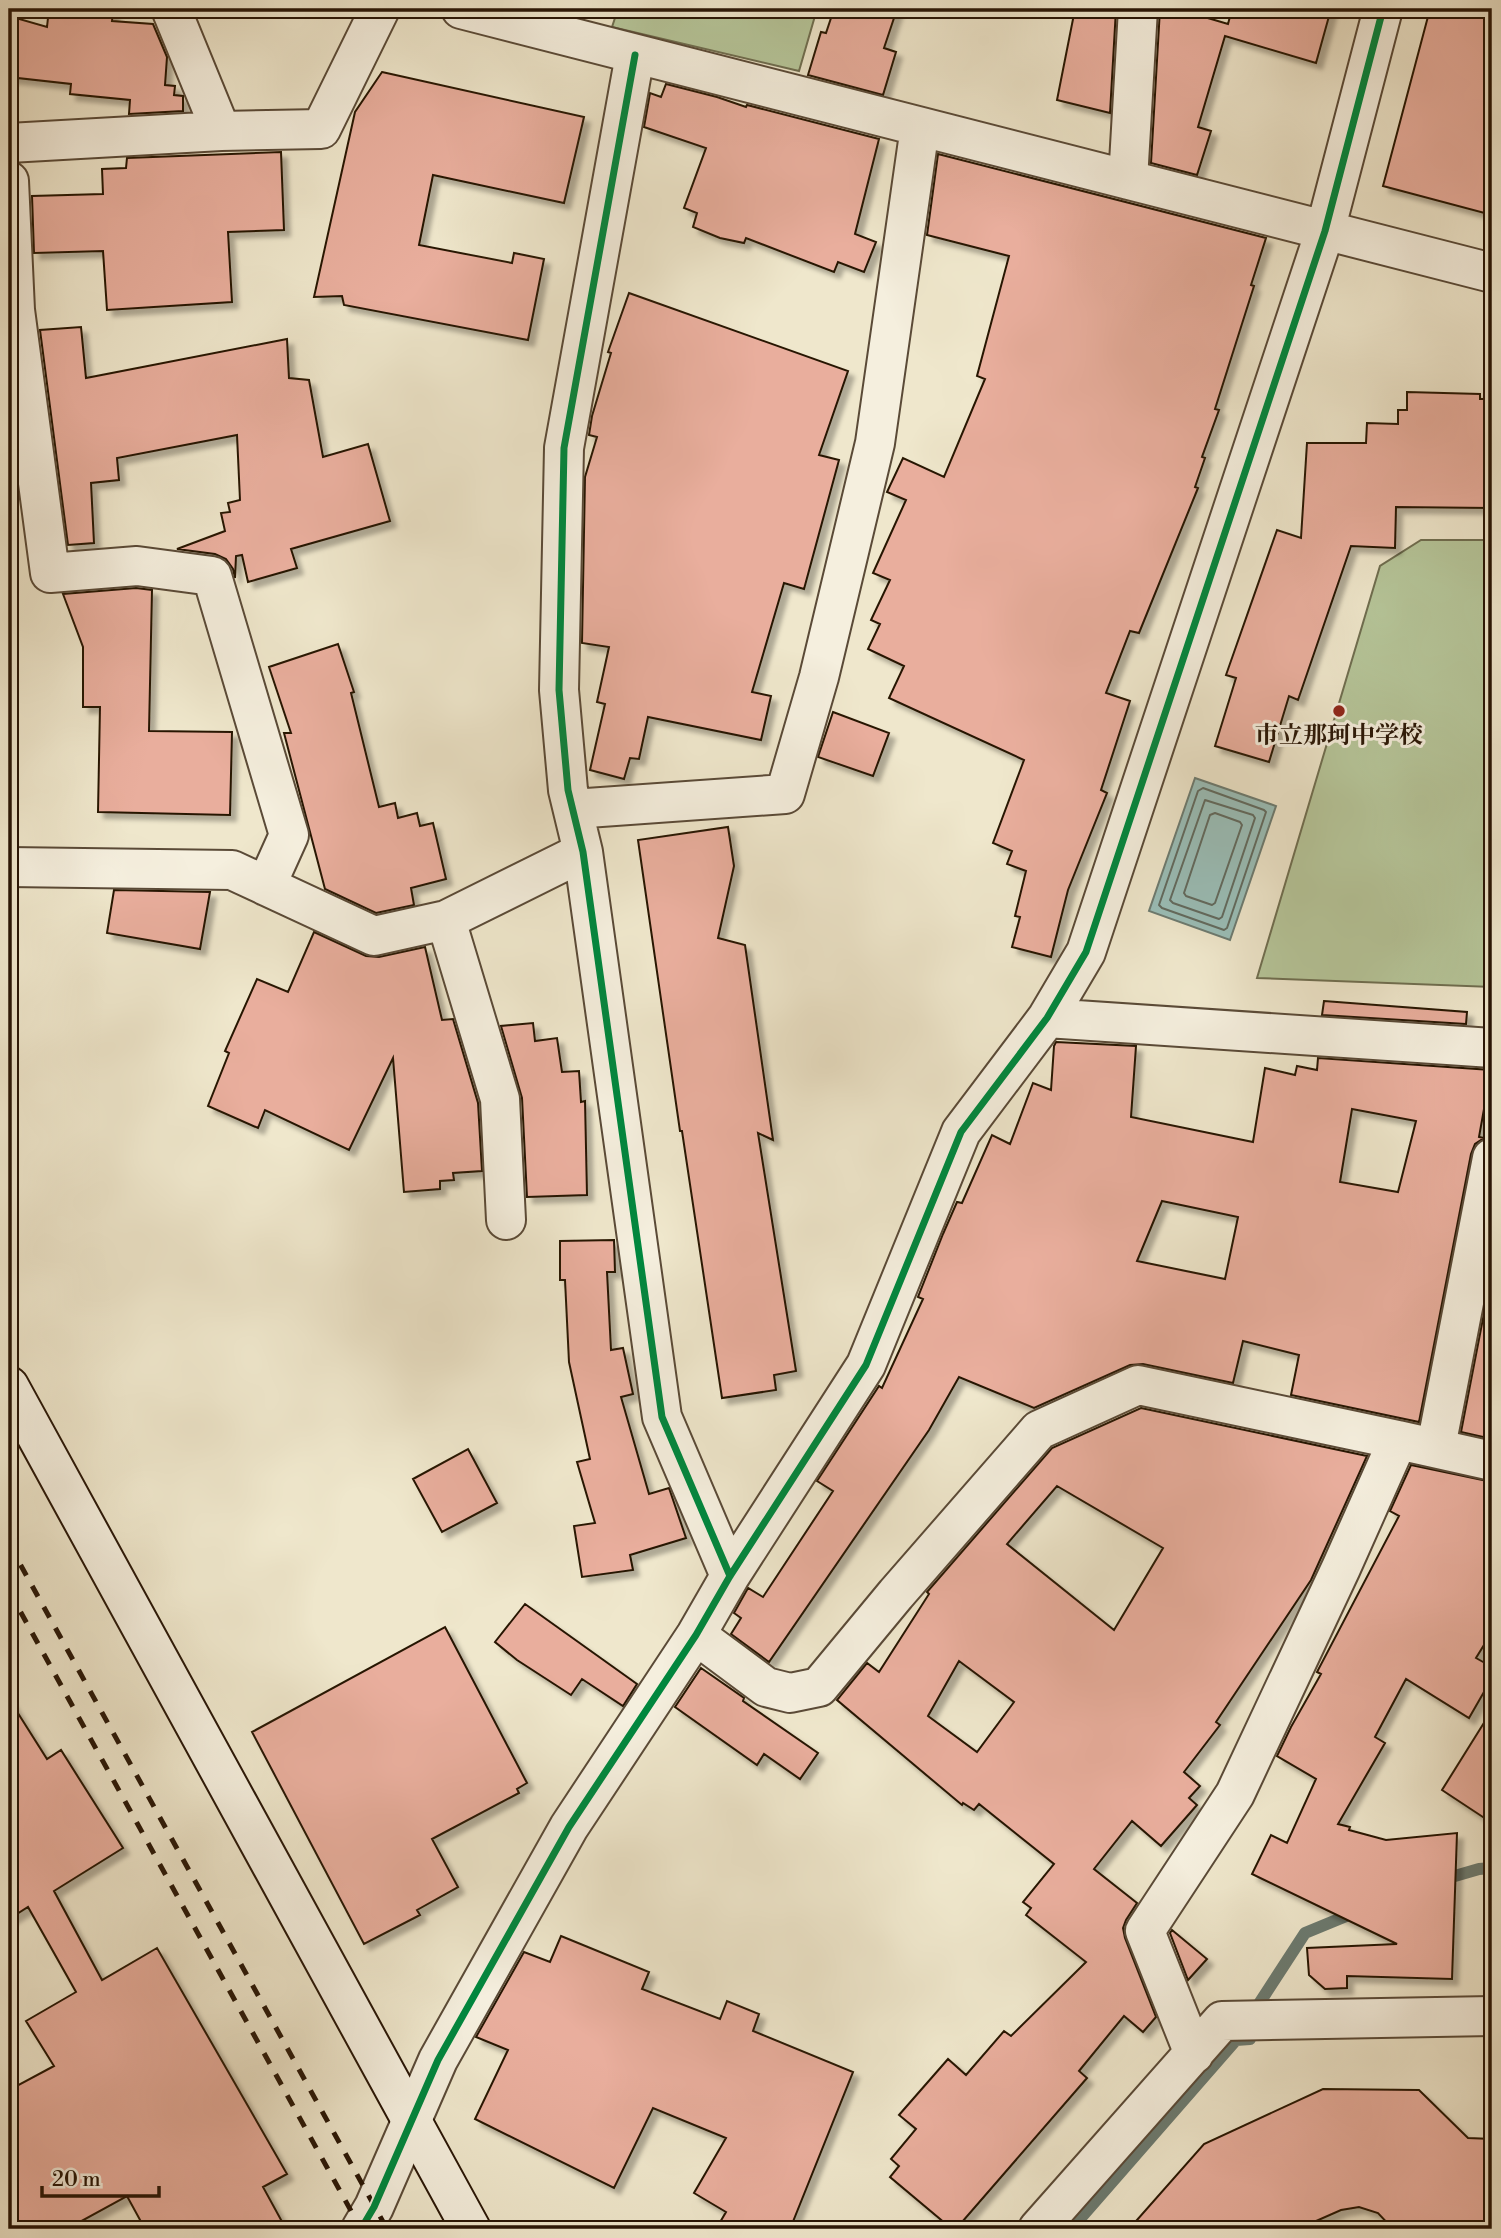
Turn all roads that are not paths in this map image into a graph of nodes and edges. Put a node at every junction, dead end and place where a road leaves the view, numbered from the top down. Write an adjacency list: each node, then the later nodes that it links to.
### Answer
1 (171, 9): 8 (street)
2 (380, 9): 8 (street)
3 (461, 9): 6 (street)
4 (1138, 9): 10 (street)
5 (1383, 9): 12 (street)
6 (635, 55): 7 (street); 14 (street)
7 (920, 127): 10 (street); 14 (street)
8 (221, 131): 9 (street)
9 (9, 143)
10 (1128, 180): 12 (street)
11 (9, 181): 17 (street)
12 (1325, 231): 13 (street); 19 (street)
13 (1492, 273)
14 (573, 809): 15 (street)
15 (583, 852): 18 (street); 27 (street)
16 (9, 867): 17 (street)
17 (266, 887): 18 (street)
18 (446, 920): 22 (street)
19 (1047, 1018): 20 (street); 27 (street)
20 (1492, 1048)
21 (1492, 1158): 25 (street)
22 (506, 1220)
23 (9, 1386): 31 (street)
24 (1398, 1440): 25 (street); 28 (street); 30 (street)
25 (1436, 1447): 26 (street)
26 (1492, 1461)
27 (730, 1576): 28 (street)
28 (696, 1635): 31 (street)
29 (1492, 2016): 30 (street)
30 (1194, 2054): 34 (street)
31 (411, 2120): 32 (street); 33 (street)
32 (361, 2229)
33 (471, 2229)
34 (1038, 2229)

